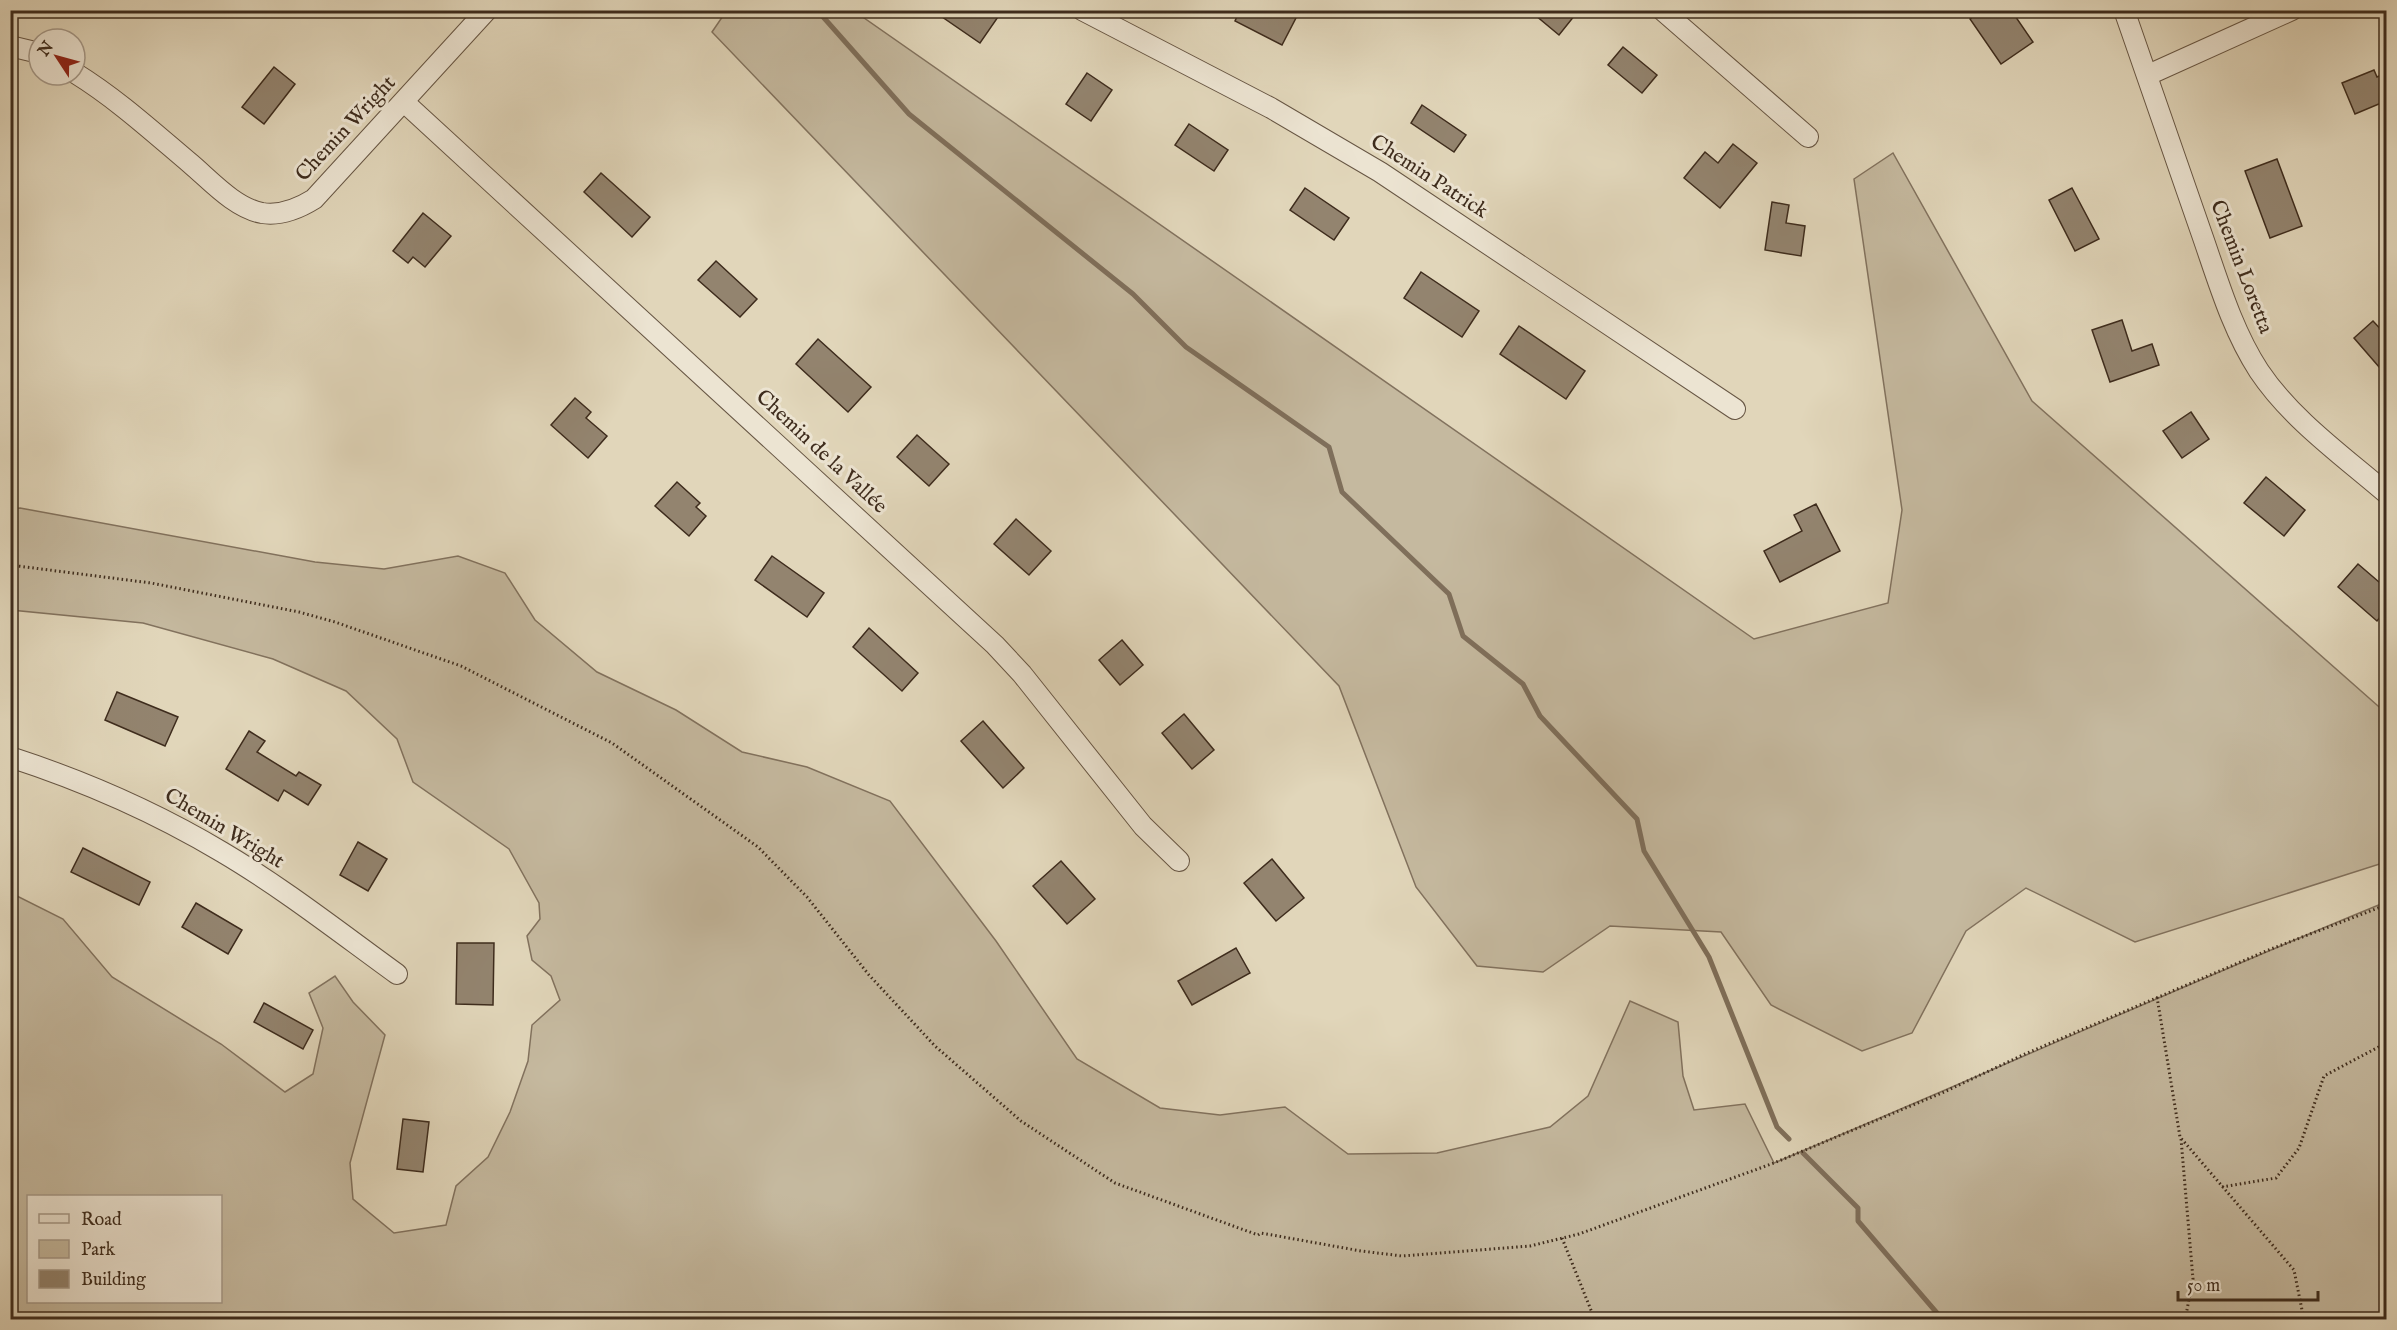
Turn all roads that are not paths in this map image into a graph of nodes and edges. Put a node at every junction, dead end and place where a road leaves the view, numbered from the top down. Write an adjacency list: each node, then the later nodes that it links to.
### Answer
1 (487, 10): 10 (street, Chemin Wright)
2 (1082, 10): 12 (street, Chemin Patrick)
3 (1662, 10): 11 (street)
4 (2124, 10): 8 (street, Chemin Loretta)
5 (2292, 10): 8 (street)
6 (10, 46): 7 (street)
7 (27, 50)
8 (2148, 75): 13 (street, Chemin Loretta)
9 (87, 81): 10 (street, Chemin Wright)
10 (404, 102): 15 (street, Chemin de la Vallée)
11 (1808, 137)
12 (1735, 409)
13 (2386, 493)
14 (10, 757): 16 (street, Chemin Wright)
15 (1179, 861)
16 (397, 974)

